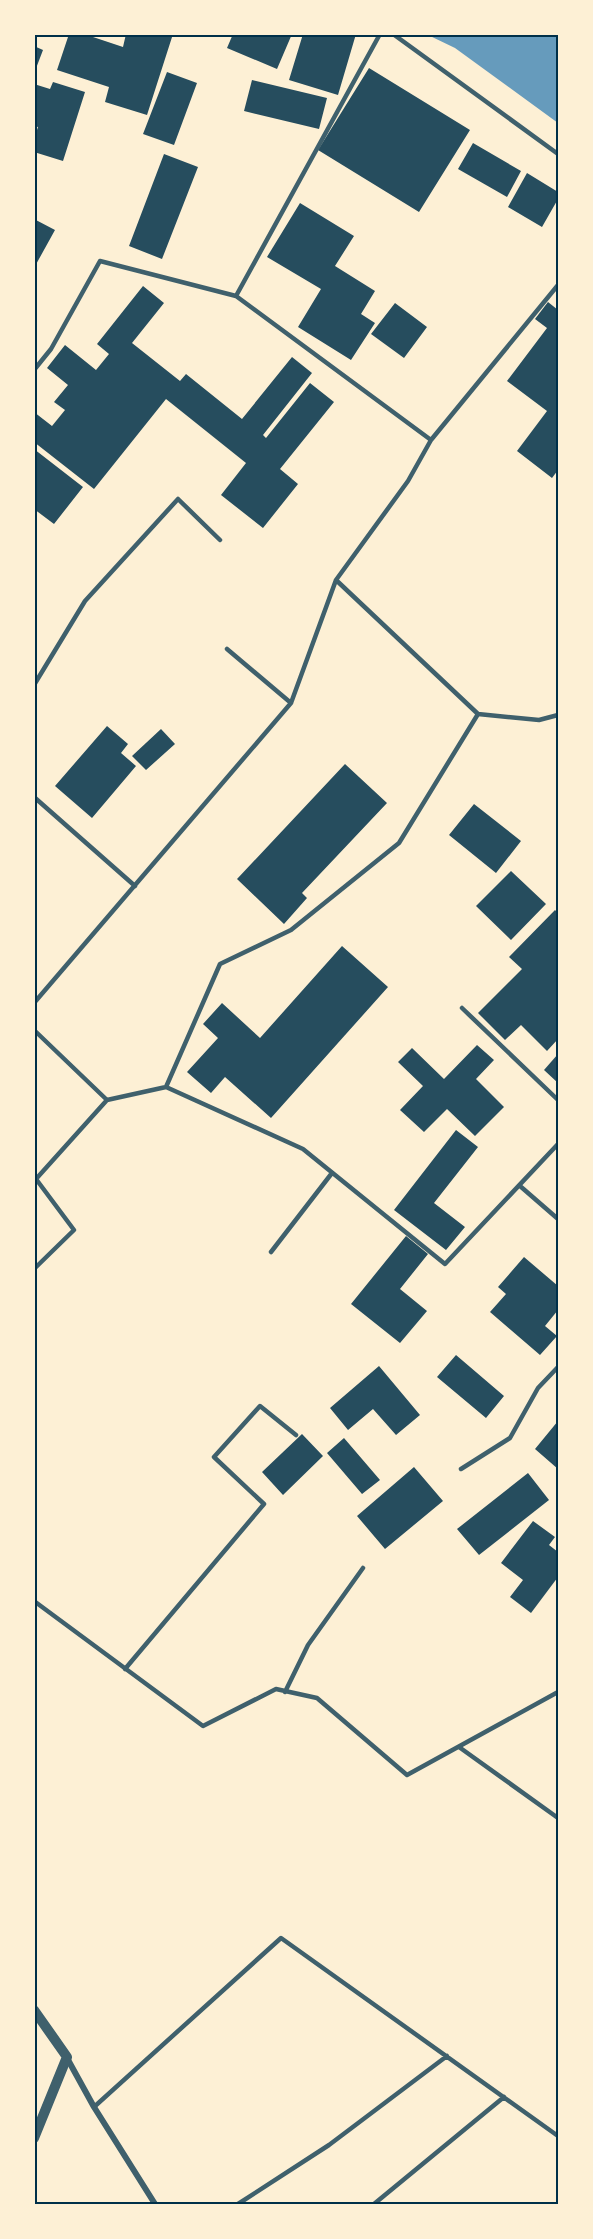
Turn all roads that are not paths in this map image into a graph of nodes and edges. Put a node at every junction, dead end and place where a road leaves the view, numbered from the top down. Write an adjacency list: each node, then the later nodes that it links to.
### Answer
1 (380, 34): 5 (lane)
2 (393, 34): 3 (lane)
3 (558, 154)
4 (558, 285): 7 (lane)
5 (236, 296): 6 (lane); 7 (lane)
6 (34, 370)
7 (431, 440): 9 (lane)
8 (220, 540): 11 (lane)
9 (336, 580): 12 (lane); 13 (lane)
10 (226, 649): 12 (lane)
11 (34, 685)
12 (291, 703): 16 (lane)
13 (478, 714): 14 (lane); 20 (lane)
14 (558, 715)
15 (34, 797): 16 (lane)
16 (135, 885): 17 (lane)
17 (34, 1002)
18 (462, 1008): 22 (lane)
19 (34, 1030): 21 (lane)
20 (166, 1087): 21 (lane); 24 (lane)
21 (107, 1100): 28 (lane)
22 (558, 1100)
23 (558, 1144): 25 (lane)
24 (332, 1173): 25 (lane); 27 (lane)
25 (520, 1186): 26 (lane)
26 (558, 1219)
27 (271, 1252)
28 (34, 1269)
29 (558, 1367): 31 (lane)
30 (296, 1435): 34 (lane)
31 (461, 1469)
32 (363, 1568): 35 (lane)
33 (34, 1601): 34 (lane)
34 (125, 1670): 35 (lane)
35 (285, 1692): 37 (lane)
36 (558, 1692): 37 (lane)
37 (459, 1747): 38 (lane)
38 (558, 1818)
39 (34, 2010): 41 (street)
40 (447, 2056): 42 (lane); 43 (lane); 47 (lane)
41 (67, 2057): 43 (street); 45 (street)
42 (504, 2097): 44 (lane); 48 (lane)
43 (94, 2107): 46 (street)
44 (558, 2136)
45 (34, 2138)
46 (155, 2205)
47 (238, 2205)
48 (374, 2205)

